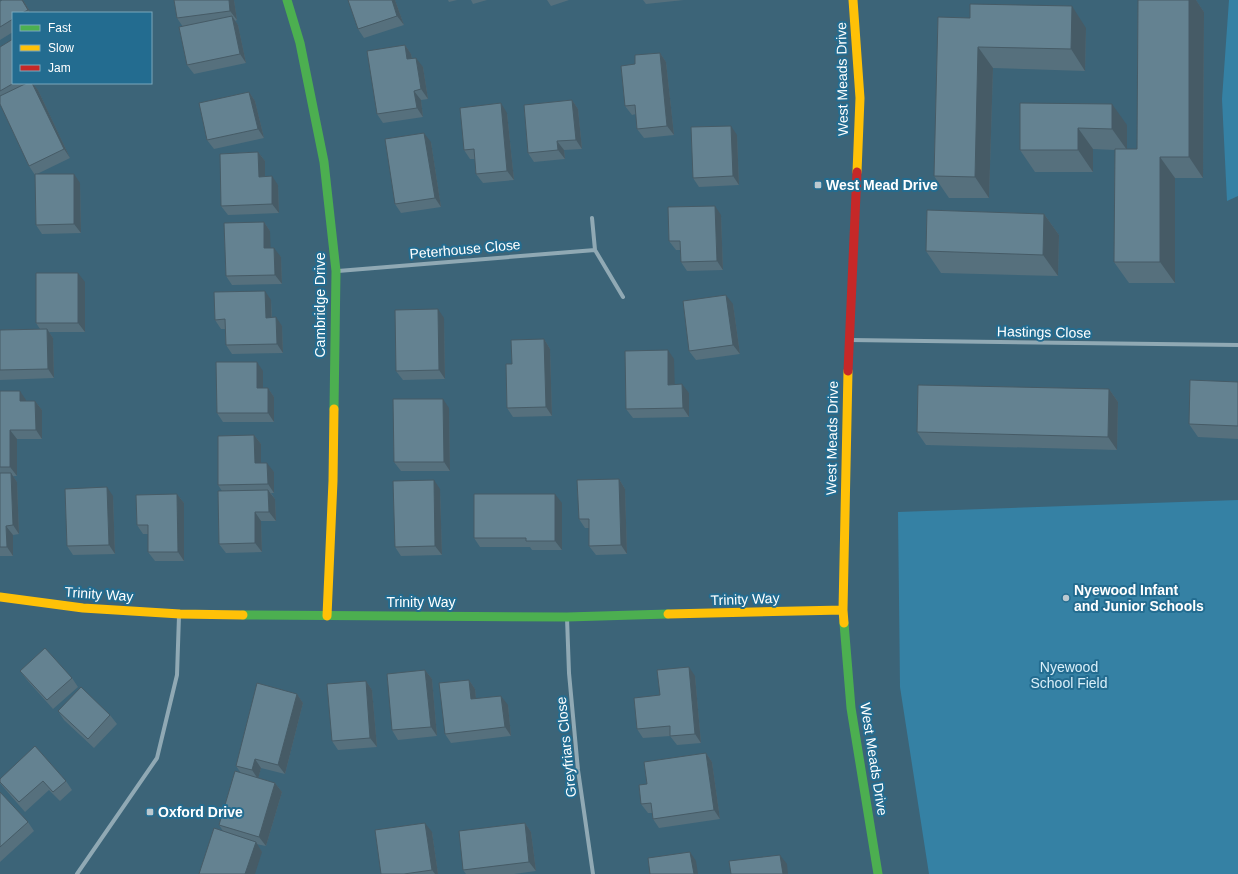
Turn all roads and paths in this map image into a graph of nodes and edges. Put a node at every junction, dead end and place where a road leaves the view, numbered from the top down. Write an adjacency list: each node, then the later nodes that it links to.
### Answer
1 (287, 0): 5 (street, Cambridge Drive)
2 (854, 0): 7 (street, West Meads Drive)
3 (592, 218): 4 (street)
4 (595, 250): 5 (street, Peterhouse Close); 6 (street)
5 (336, 271): 12 (street, Cambridge Drive)
6 (623, 297)
7 (849, 340): 8 (street, Hastings Close); 10 (street, West Meads Drive)
8 (1238, 345)
9 (0, 597): 11 (street, Trinity Way)
10 (843, 610): 13 (street, Trinity Way); 16 (street, West Meads Drive)
11 (180, 614): 12 (street, Trinity Way); 14 (street)
12 (327, 616): 13 (street, Trinity Way)
13 (567, 617): 15 (street, Greyfriars Close)
14 (77, 874)
15 (593, 874)
16 (878, 874)

